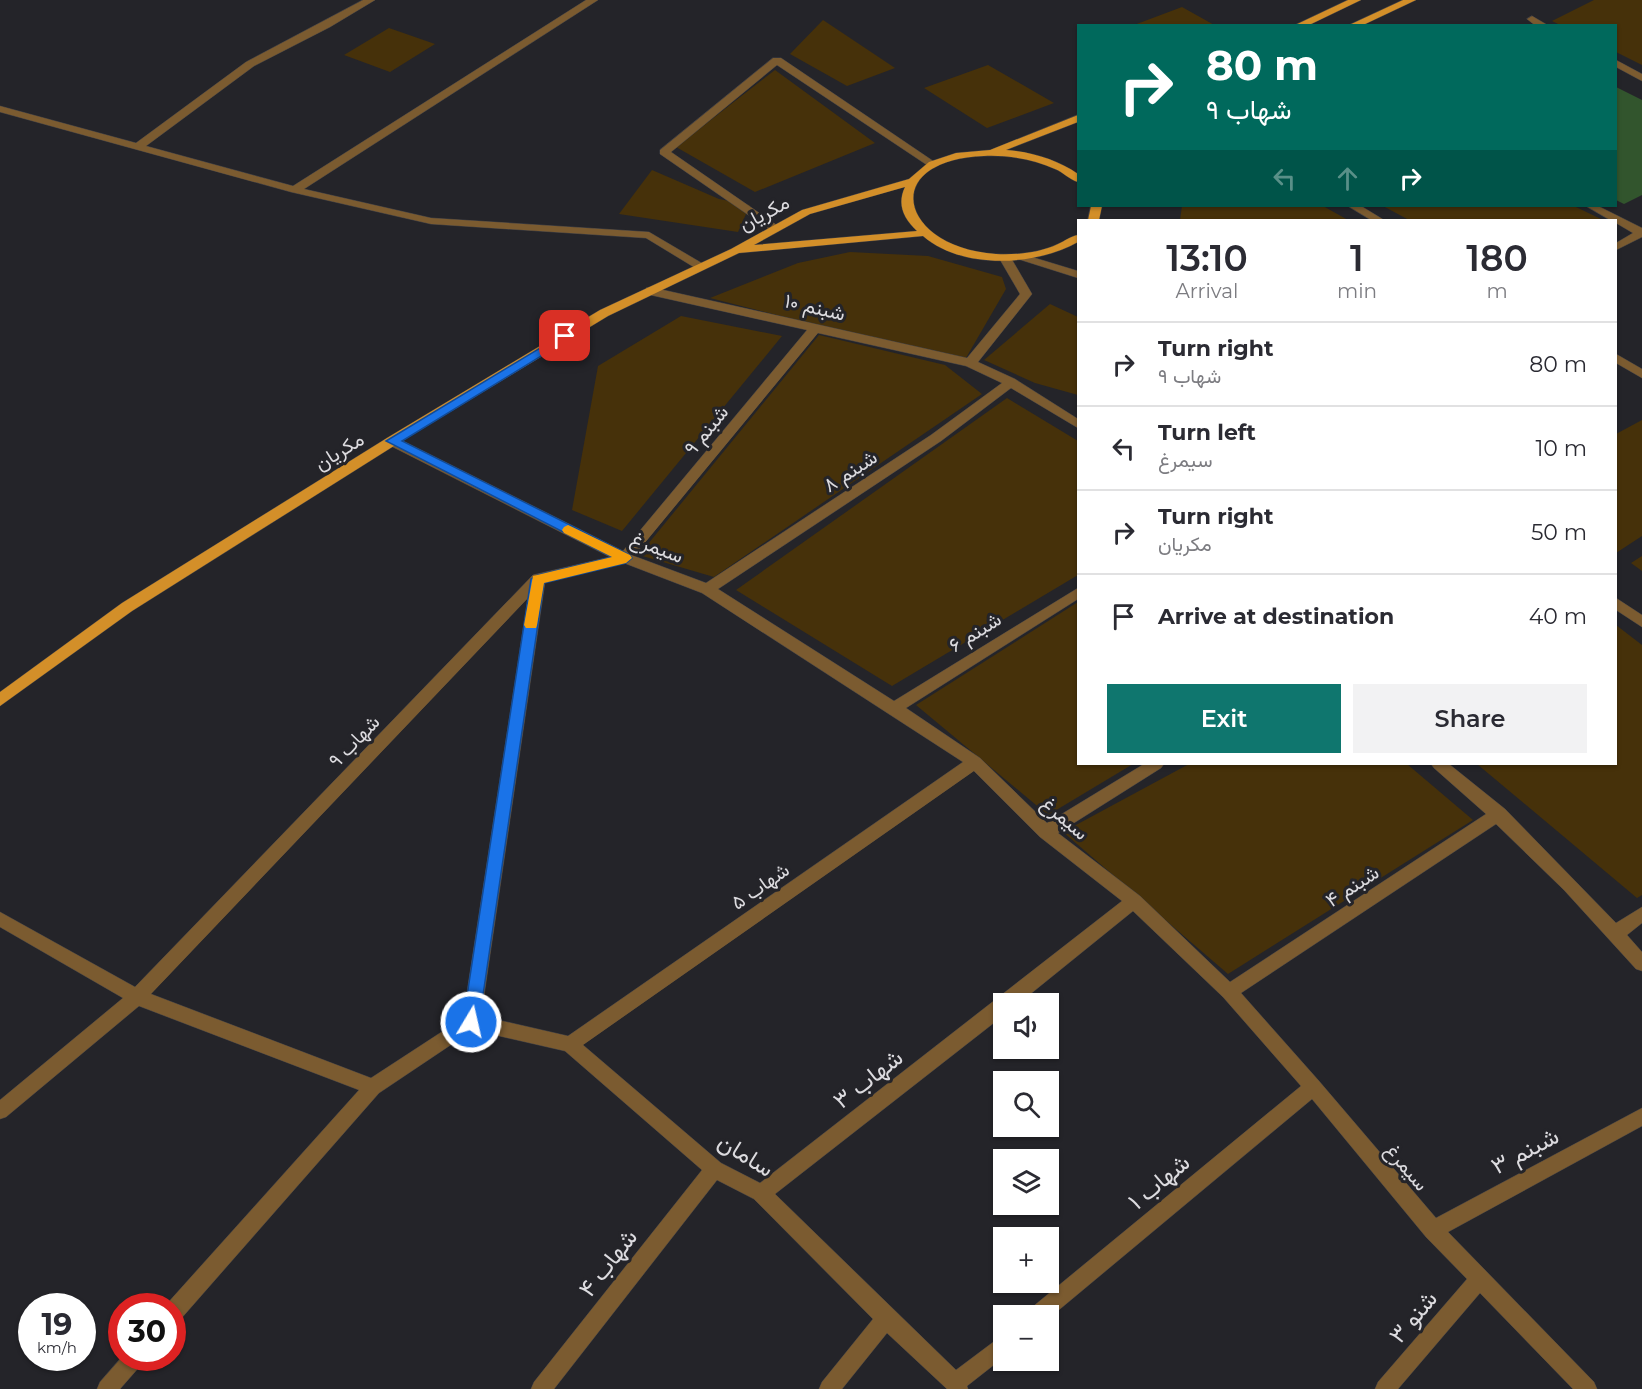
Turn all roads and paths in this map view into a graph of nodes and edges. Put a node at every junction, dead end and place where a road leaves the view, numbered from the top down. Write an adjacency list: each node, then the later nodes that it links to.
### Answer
1 (370, 0): 13 (street)
2 (593, 0): 18 (street)
3 (1356, 0): 6 (main road)
4 (1411, 0): 7 (main road)
5 (1532, 19): 8 (street)
6 (1302, 24)
7 (1357, 24)
8 (1541, 24)
9 (1617, 64): 10 (street)
10 (1642, 78)
11 (0, 109): 13 (street)
12 (1077, 118): 14 (main road)
13 (137, 147): 18 (street)
14 (992, 152): 15 (main road); 16 (main road)
15 (934, 165): 17 (main road); 24 (street)
16 (1077, 177)
17 (914, 181): 24 (main road, مکریان); 25 (main road)
18 (295, 190): 32 (street)
19 (1356, 207): 21 (street)
20 (1594, 207): 22 (street)
21 (1376, 219)
22 (1616, 219)
23 (1617, 220): 26 (street)
24 (774, 228): 29 (main road, مکریان)
25 (923, 233): 29 (main road); 31 (main road)
26 (1642, 233): 28 (street)
27 (1077, 239): 30 (main road)
28 (1617, 246)
29 (735, 251): 32 (main road, مکریان)
30 (1022, 257): 31 (main road); 33 (street)
31 (1005, 258): 37 (street)
32 (701, 267): 34 (main road, مکریان)
33 (1077, 275)
34 (650, 291): 35 (street, شبنم ۱۰); 41 (main road, مکریان)
35 (816, 327): 37 (street, شبنم ۱۰); 42 (street, شبنم ۹)
36 (1617, 359): 38 (street)
37 (970, 363): 39 (street, شبنم ۱۰)
38 (1642, 374)
39 (1011, 382): 40 (street, شبنم ۱۰); 44 (street, شبنم ۸)
40 (1077, 423)
41 (392, 441): 42 (street, سیمرغ); 48 (main road, مکریان)
42 (626, 558): 43 (street); 44 (street, سیمرغ)
43 (538, 579): 62 (street, شهاب ۹); 64 (street)
44 (707, 589): 49 (street, سیمرغ)
45 (1077, 594): 49 (street, شبنم ۶)
46 (1617, 604): 47 (street)
47 (1642, 622)
48 (0, 700)
49 (894, 708): 50 (street, سیمرغ)
50 (975, 762): 54 (street, سیمرغ); 65 (street, شهاب ۵)
51 (1154, 765): 54 (street)
52 (1440, 765): 53 (street)
53 (1499, 814): 58 (street); 60 (street, شبنم ۴)
54 (1046, 832): 55 (street, سیمرغ)
55 (1134, 901): 60 (street, سیمرغ); 61 (street, شهاب ۳)
56 (1642, 914): 58 (street)
57 (0, 919): 62 (street)
58 (1616, 933): 59 (street)
59 (1642, 964)
60 (1229, 992): 67 (street, سیمرغ)
61 (1018, 993)
62 (137, 997): 66 (street); 68 (street, شهاب ۹)
63 (993, 1013): 71 (street, شهاب ۳)
64 (471, 1022): 65 (street, سامان); 66 (street)
65 (570, 1044): 70 (street, سامان)
66 (373, 1087): 74 (street)
67 (1313, 1087): 72 (street, سیمرغ); 75 (street, شهاب ۱)
68 (0, 1111)
69 (1642, 1116): 72 (street, شبنم ۳)
70 (714, 1169): 71 (street, سامان); 81 (street, شهاب ۴)
71 (761, 1193): 76 (street, سامان)
72 (1433, 1230): 73 (street, سیمرغ)
73 (1479, 1279): 83 (street, شنو ۳); 84 (street, سیمرغ)
74 (186, 1298)
75 (1050, 1305)
76 (886, 1318): 79 (street, سامان); 82 (street)
77 (993, 1354): 79 (street)
78 (122, 1371): 80 (street)
79 (957, 1386)
80 (106, 1389)
81 (541, 1389)
82 (829, 1389)
83 (1385, 1389)
84 (1587, 1389)

